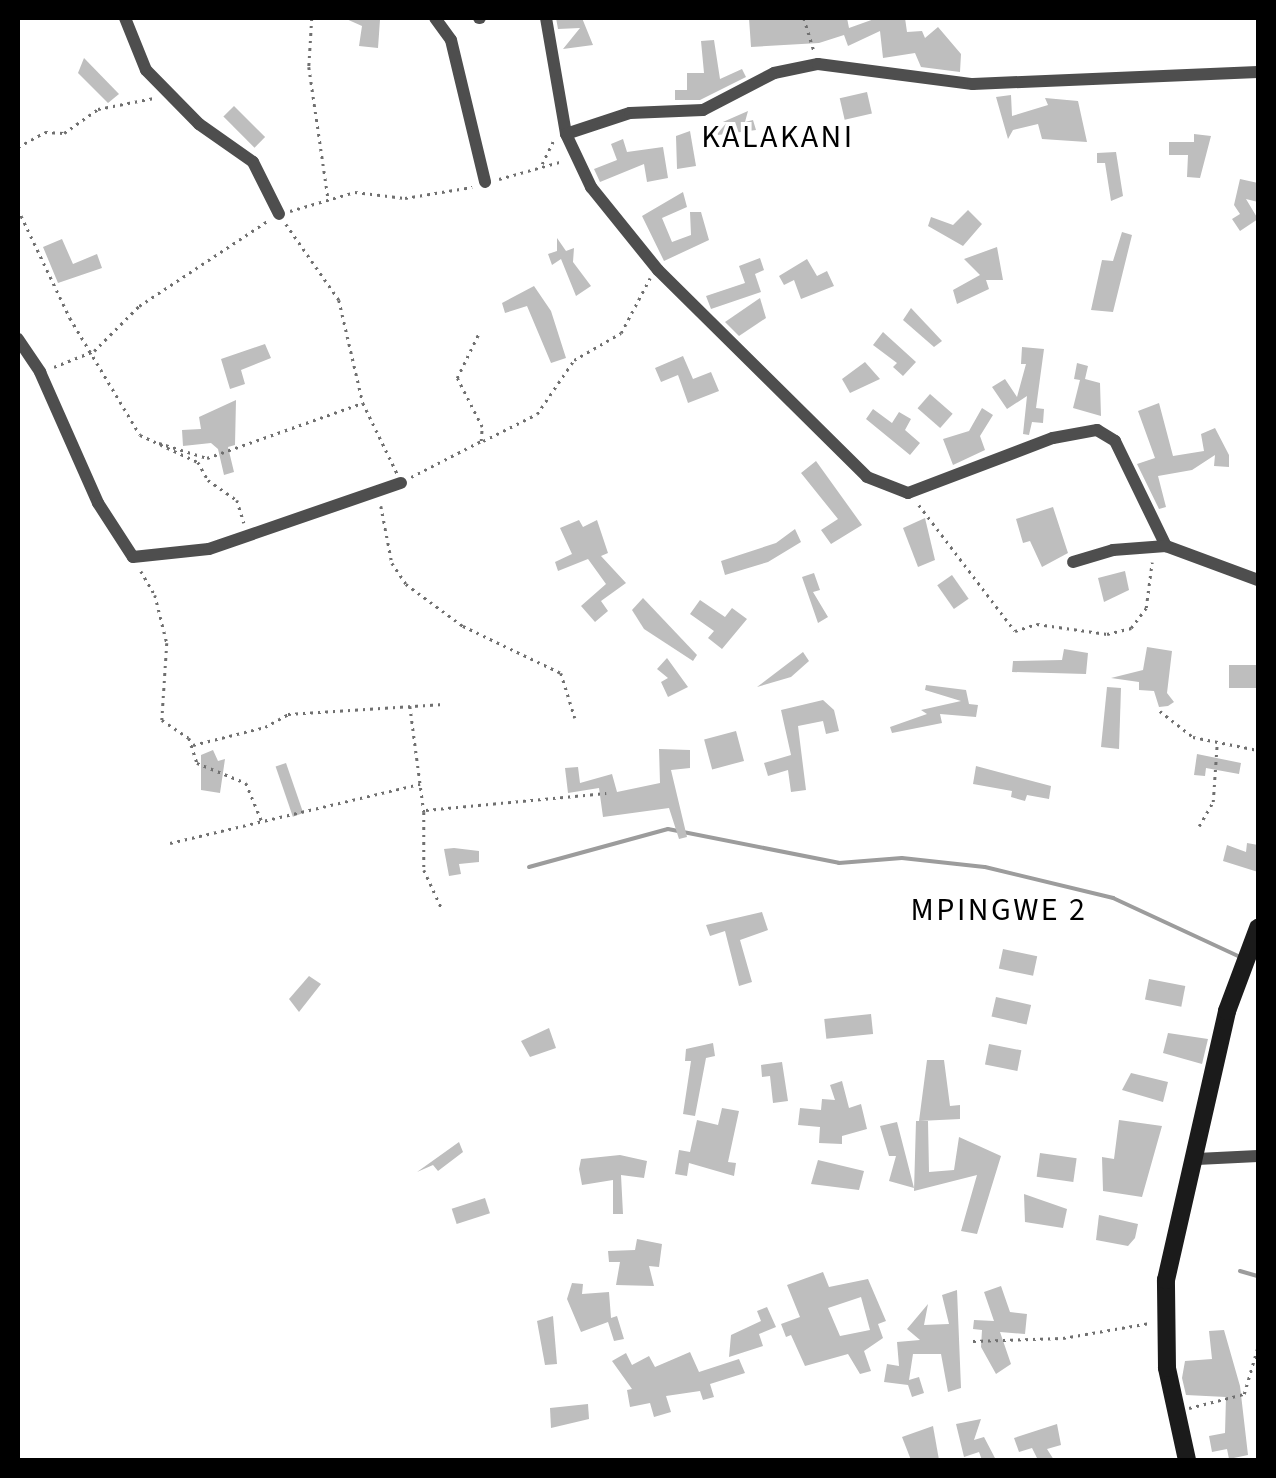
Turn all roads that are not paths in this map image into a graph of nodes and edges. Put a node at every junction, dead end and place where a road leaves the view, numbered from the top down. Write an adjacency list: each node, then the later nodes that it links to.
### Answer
1 (125, 18): 7 (street)
2 (435, 18): 6 (street)
3 (546, 18): 5 (street)
4 (1258, 72): 5 (street)
5 (566, 134): 10 (street)
6 (485, 182)
7 (279, 214)
8 (18, 339): 9 (street)
9 (401, 483)
10 (1159, 548): 11 (street); 12 (street)
11 (1074, 562)
12 (1258, 580)
13 (1258, 928): 15 (street)
14 (1258, 1156): 15 (street)
15 (1197, 1159): 16 (street)
16 (1187, 1460)

